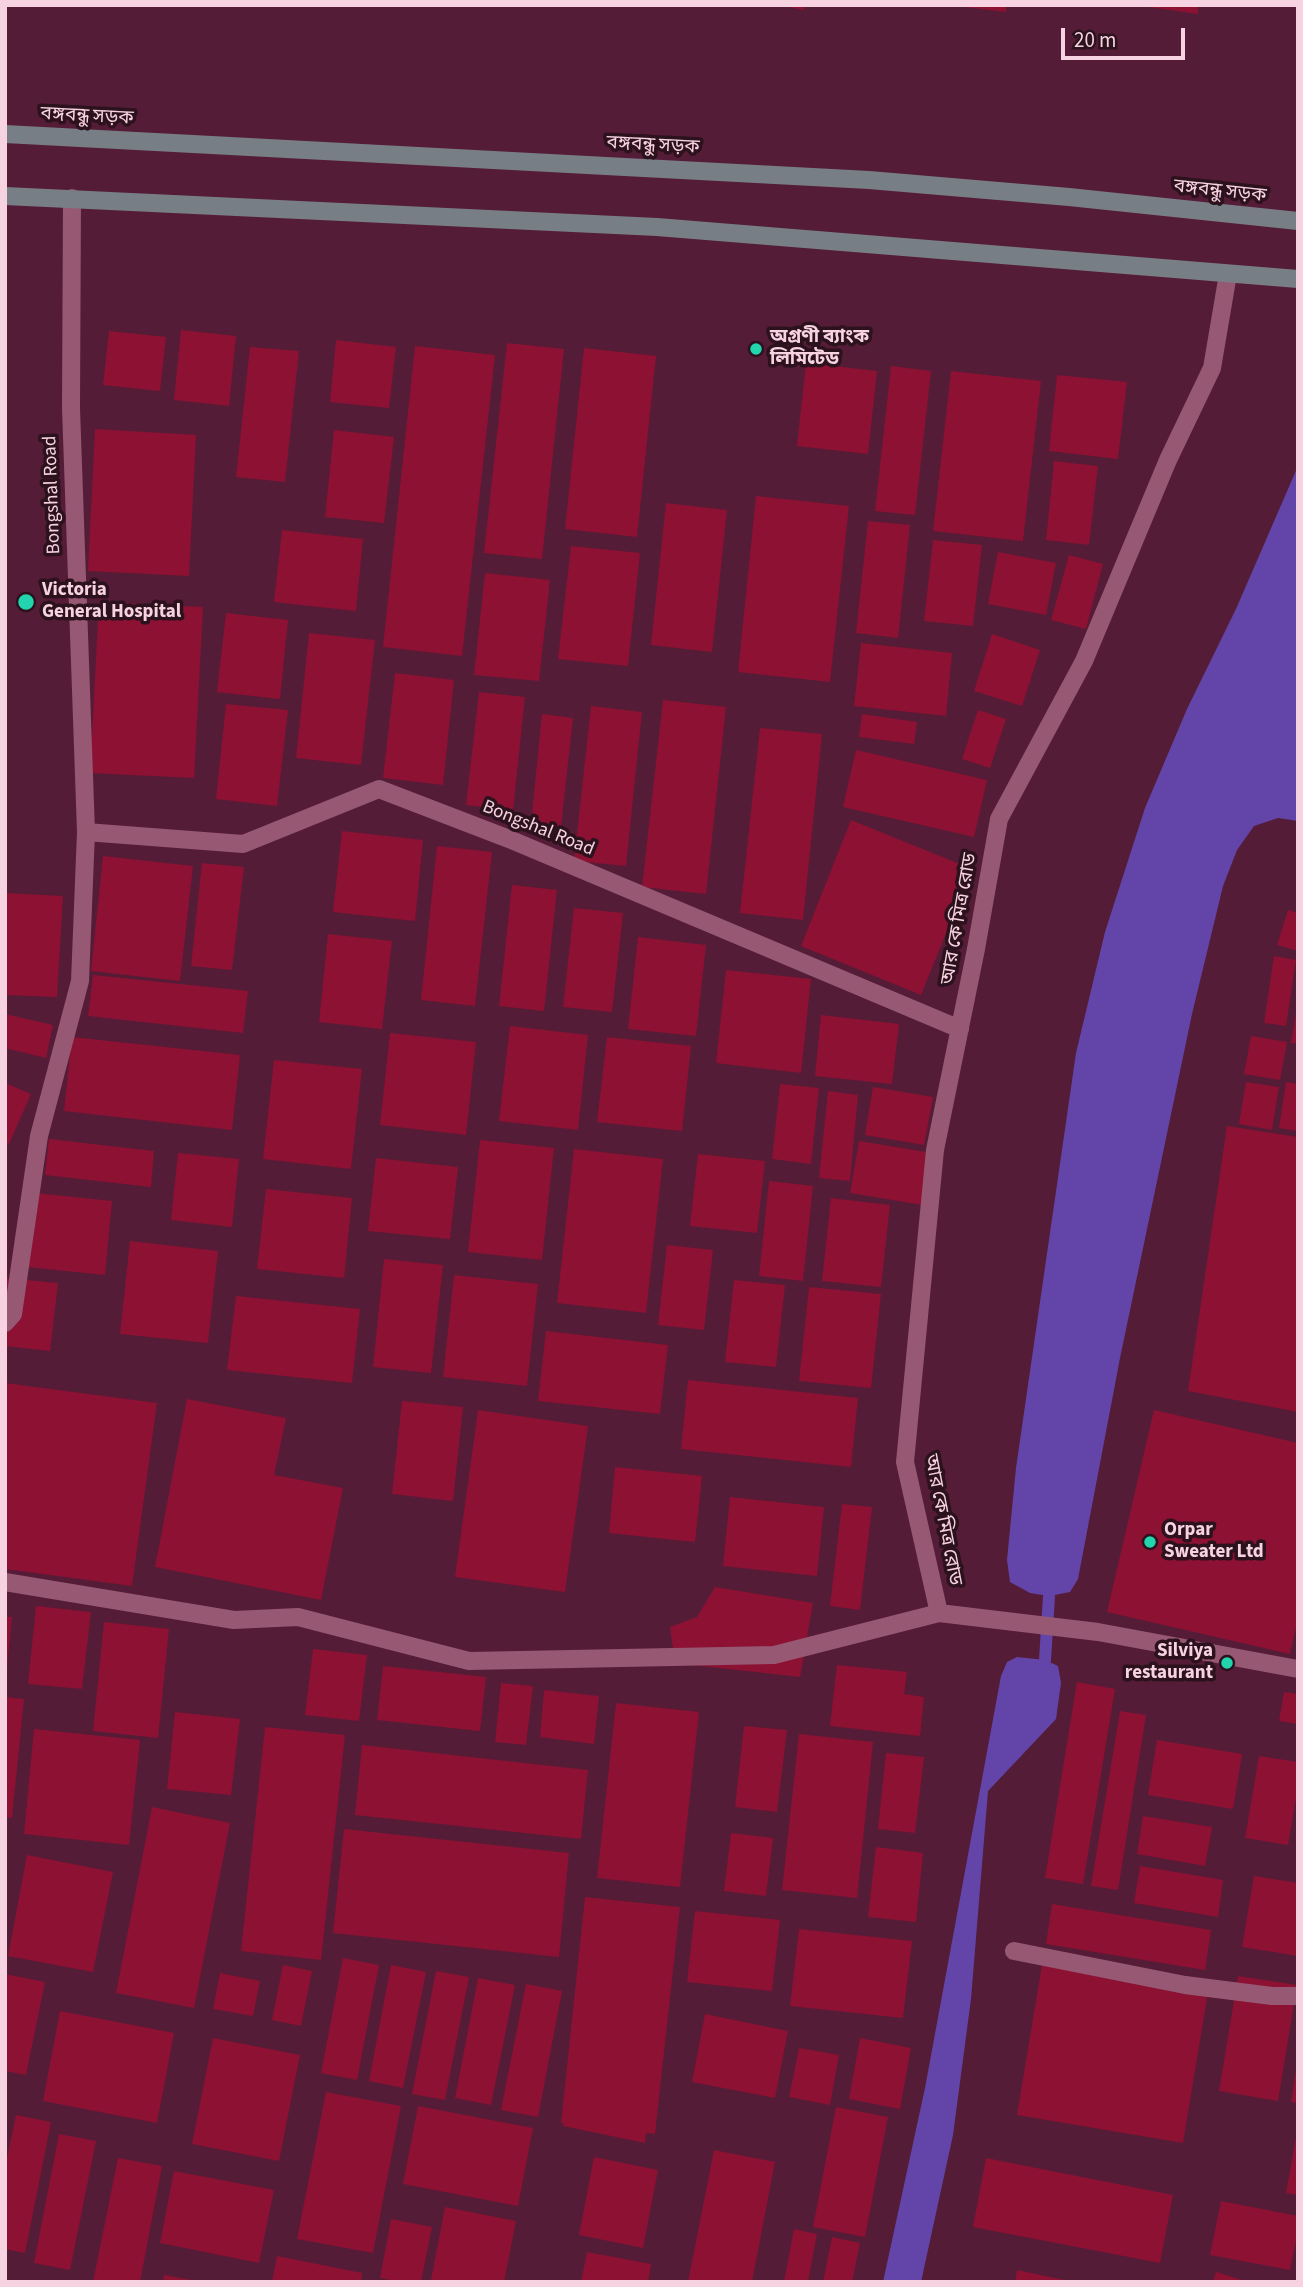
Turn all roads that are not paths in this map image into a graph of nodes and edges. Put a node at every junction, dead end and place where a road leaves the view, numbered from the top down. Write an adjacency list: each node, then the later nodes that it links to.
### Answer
1 (5, 134): 4 (main road, বঙ্গবন্ধু সড়ক)
2 (5, 196): 3 (main road)
3 (72, 198): 5 (main road); 7 (street, Bongshal Road)
4 (1298, 222)
5 (1228, 274): 6 (main road); 8 (street, আর কে মিত্র রোড)
6 (1298, 279)
7 (86, 832): 8 (street, Bongshal Road); 9 (street, Bongshal Road)
8 (960, 1029): 11 (street, আর কে মিত্র রোড)
9 (5, 1323)
10 (5, 1582): 11 (street)
11 (947, 1614): 12 (street)
12 (1298, 1669)
13 (1014, 1951): 14 (street)
14 (1298, 1996)

